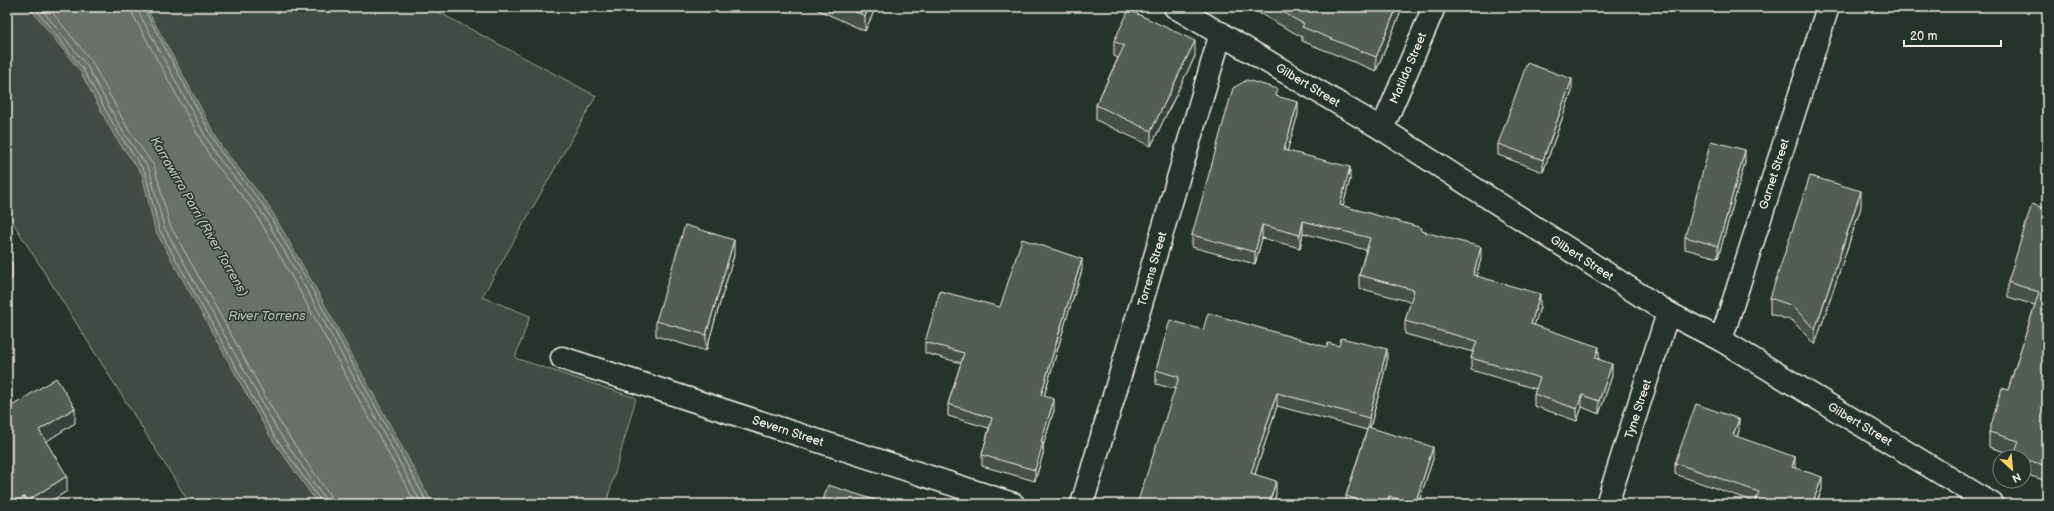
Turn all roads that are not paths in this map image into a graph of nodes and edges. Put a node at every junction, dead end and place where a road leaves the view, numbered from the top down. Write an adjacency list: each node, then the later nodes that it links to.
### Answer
1 (1175, 7): 4 (street, Gilbert Street)
2 (1434, 7): 5 (street, Matilda Street)
3 (1828, 7): 7 (street, Garnet Street)
4 (1221, 33): 5 (street, Gilbert Street); 10 (street, Torrens Street)
5 (1382, 129): 6 (street, Gilbert Street)
6 (1668, 313): 7 (street, Gilbert Street); 11 (street, Tyne Street)
7 (1721, 340): 12 (street, Gilbert Street)
8 (562, 358): 9 (street, Severn Street)
9 (1013, 504)
10 (1082, 504)
11 (1608, 504)
12 (1992, 504)

